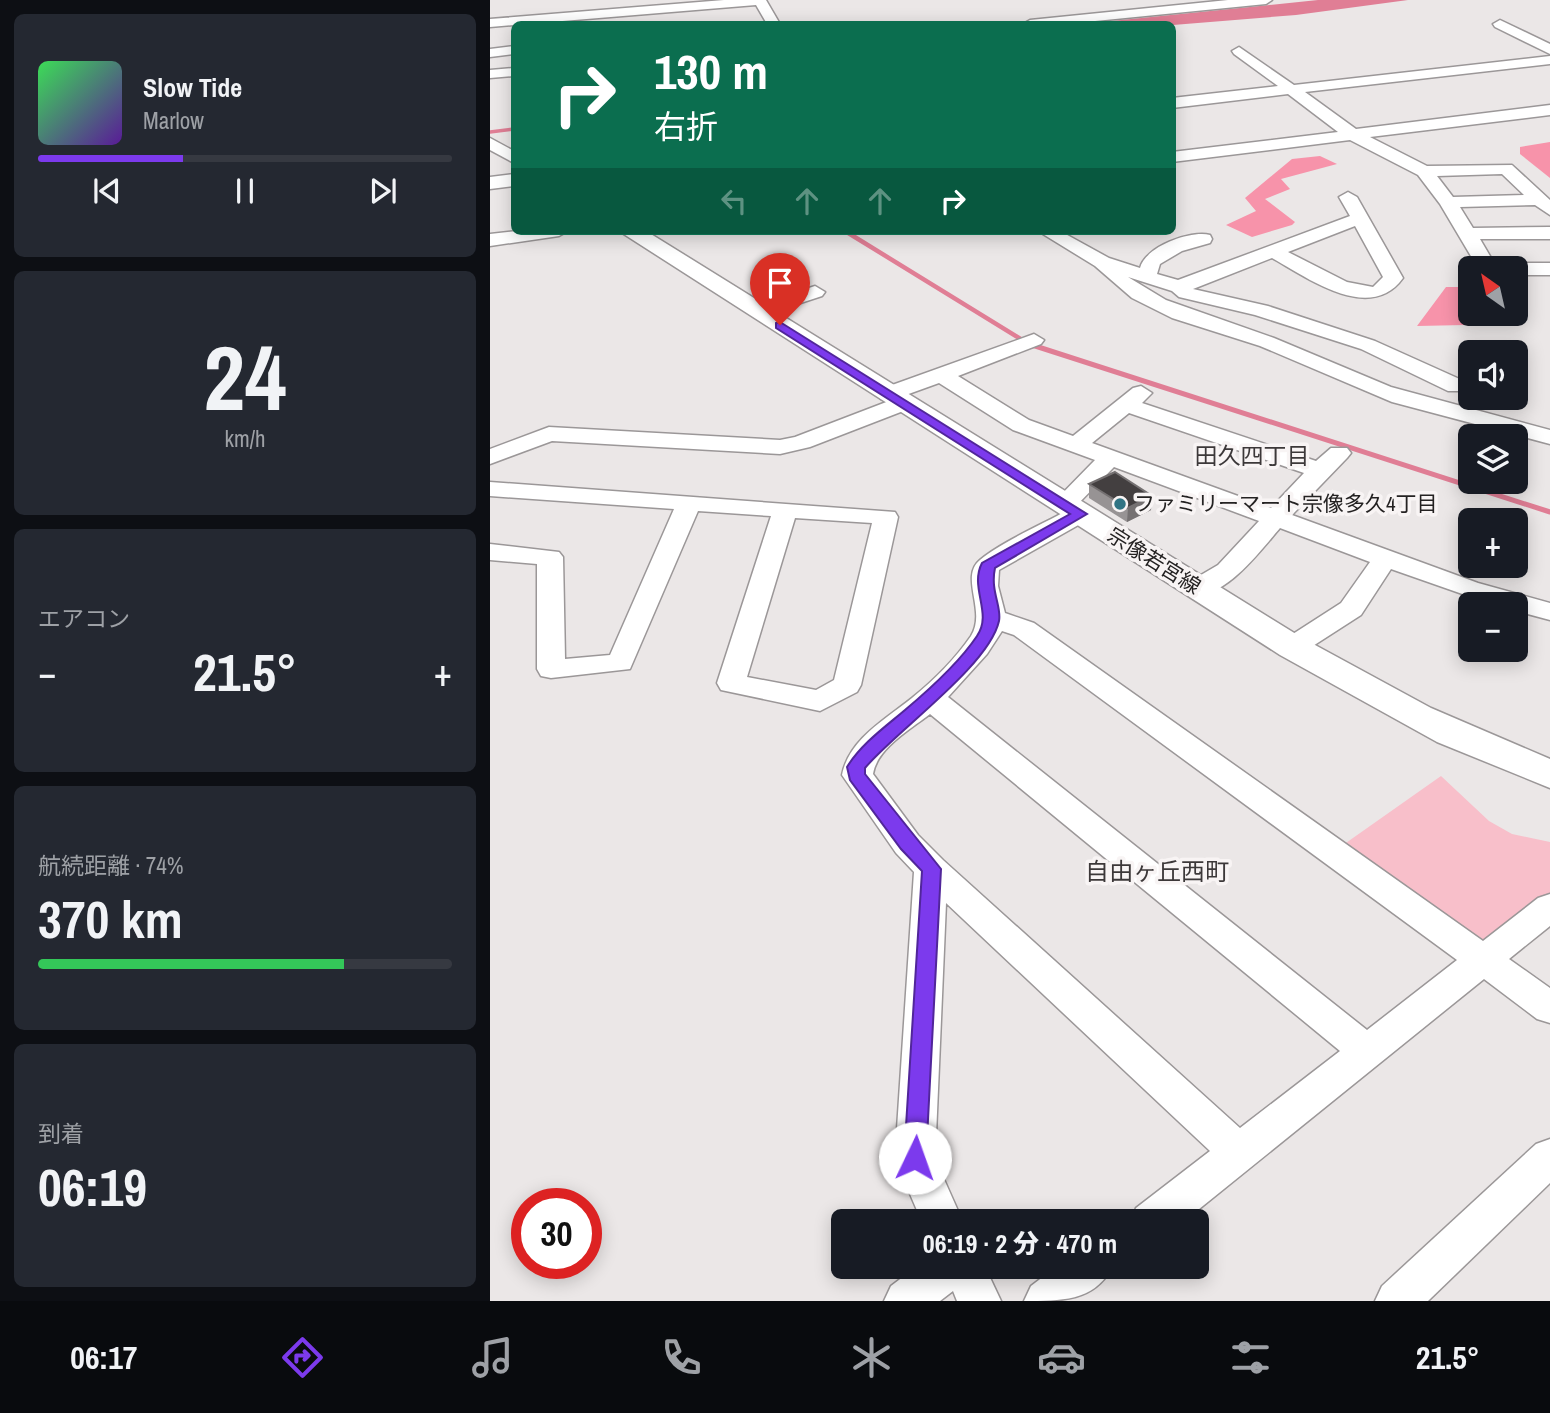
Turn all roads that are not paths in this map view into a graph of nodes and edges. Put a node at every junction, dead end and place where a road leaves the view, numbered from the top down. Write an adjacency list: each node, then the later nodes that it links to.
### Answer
1 (760, 0): 3 (street); 6 (street)
2 (1266, 0): 7 (street)
3 (600, 13): 5 (street)
4 (511, 21): 8 (street)
5 (512, 21)
6 (771, 21)
7 (1060, 21)
8 (490, 23)
9 (1500, 24): 12 (street)
10 (492, 49): 11 (street)
11 (511, 50)
12 (1550, 50)
13 (1239, 51): 17 (street)
14 (1550, 60): 17 (street)
15 (511, 72): 16 (street)
16 (490, 74)
17 (1291, 91): 18 (street); 22 (street)
18 (1176, 103)
19 (1550, 110): 20 (street)
20 (1503, 116): 21 (street); 22 (street)
21 (1550, 128)
22 (1353, 135): 25 (street); 26 (street)
23 (490, 143): 24 (street)
24 (511, 156)
25 (1176, 157)
26 (1424, 171): 30 (street); 31 (street)
27 (511, 180): 28 (main road)
28 (490, 183)
29 (1348, 197): 32 (street)
30 (1448, 202): 31 (street); 34 (street)
31 (1545, 205)
32 (1361, 218): 40 (street); 40 (street)
33 (1550, 233): 34 (street)
34 (1467, 234): 41 (street)
35 (528, 235): 39 (street)
36 (636, 235): 48 (main road, 宗像若宮線)
37 (1054, 235): 42 (street)
38 (1203, 239): 45 (street)
39 (490, 240)
40 (1274, 252): 46 (street)
41 (1481, 256)
42 (1102, 262): 45 (street); 52 (street)
43 (1528, 269): 44 (street)
44 (1550, 269)
45 (1147, 276): 46 (street)
46 (1179, 287): 51 (street)
47 (815, 292): 48 (street)
48 (758, 311): 54 (main road, 宗像若宮線)
49 (1034, 340): 50 (street)
50 (941, 375): 54 (street); 56 (street)
51 (1458, 382)
52 (1364, 383): 53 (street); 55 (street)
53 (1458, 385)
54 (896, 398): 59 (street); 63 (main road, 宗像若宮線)
55 (1550, 437)
56 (1077, 444): 58 (street); 60 (street)
57 (1339, 453): 60 (street)
58 (1112, 456): 63 (street); 65 (street)
59 (490, 457)
60 (1320, 470): 65 (street)
61 (490, 489): 62 (street)
62 (689, 503): 64 (street); 66 (street)
63 (1072, 509): 68 (main road, 宗像若宮線); 70 (street)
64 (785, 510): 64 (street)
65 (1277, 517): 67 (street); 68 (street)
66 (490, 552)
67 (1386, 558): 69 (street); 71 (street)
68 (1198, 588): 71 (main road, 宗像若宮線)
69 (1546, 602)
70 (992, 618): 72 (street); 76 (street)
71 (1292, 647): 73 (main road, 宗像若宮線)
72 (930, 698): 74 (street); 78 (street)
73 (1550, 774)
74 (931, 869): 79 (street); 81 (street)
75 (1550, 907): 76 (street)
76 (1484, 959): 77 (street); 78 (street)
77 (1550, 1008)
78 (1367, 1051): 79 (street)
79 (1240, 1154): 82 (street)
80 (1550, 1157): 89 (street)
81 (937, 1209)
82 (1168, 1209)
83 (934, 1279): 86 (street)
84 (969, 1279): 87 (street)
85 (1075, 1279): 88 (street)
86 (906, 1301)
87 (979, 1301)
88 (1046, 1301)
89 (1397, 1301)

